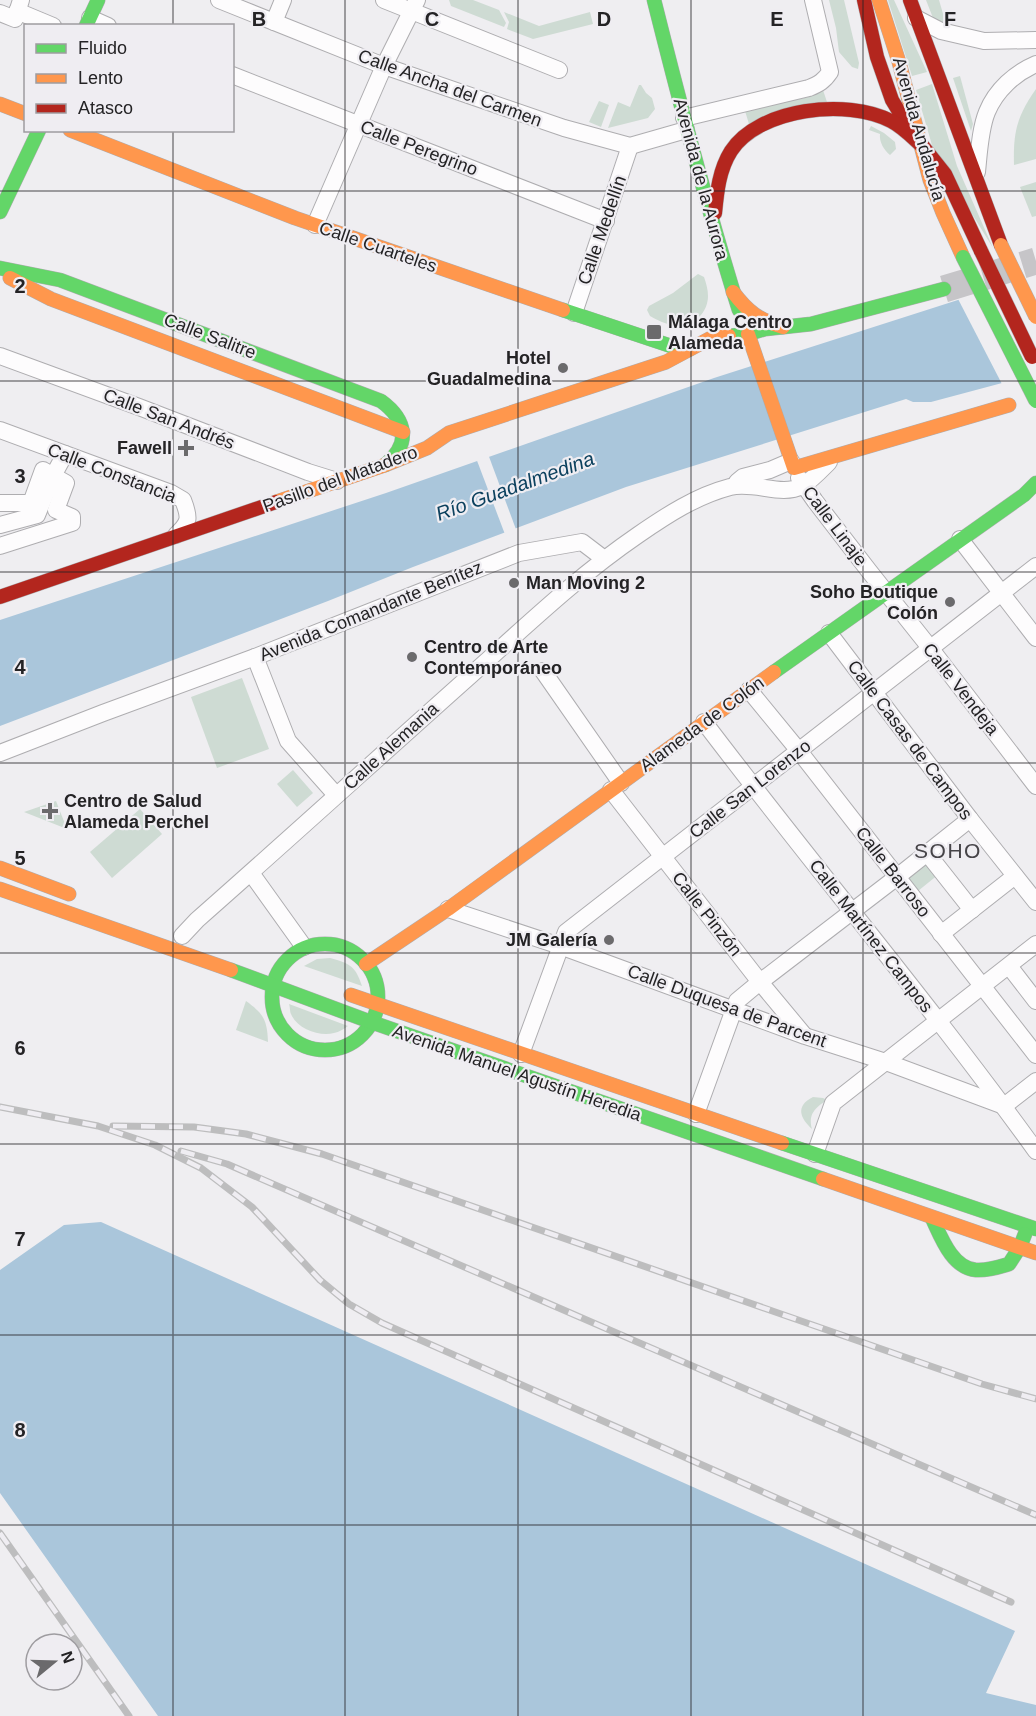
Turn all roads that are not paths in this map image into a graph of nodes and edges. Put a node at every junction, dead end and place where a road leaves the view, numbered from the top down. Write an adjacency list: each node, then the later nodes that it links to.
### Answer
1 (98, 0): 14 (main road)
2 (219, 0): 15 (street, Calle Ancha del Carmen)
3 (283, 0): 15 (street)
4 (384, 0): 10 (street)
5 (654, 0): 24 (main road, Avenida de la Aurora)
6 (813, 0): 24 (street)
7 (864, 0): 29 (main road)
8 (879, 0): 29 (main road, Avenida Andalucía)
9 (910, 0): 13 (main road, Avenida Andalucía)
10 (414, 5): 19 (street); 20 (street)
11 (19, 6): 12 (street); 16 (street)
12 (0, 13)
13 (916, 18): 17 (street); 30 (main road, Avenida Andalucía)
14 (88, 22)
15 (274, 22): 19 (street, Calle Ancha del Carmen)
16 (50, 24)
17 (1036, 40)
18 (1036, 64): 30 (street)
19 (384, 66): 25 (street); 28 (street, Calle Ancha del Carmen)
20 (559, 70)
21 (234, 76): 25 (street, Calle Peregrino)
22 (0, 104): 23 (main road)
23 (24, 113)
24 (685, 124): 28 (street); 34 (main road, Avenida de la Aurora)
25 (358, 125): 32 (street, Calle Peregrino); 33 (street)
26 (38, 132): 31 (main road)
27 (75, 132): 33 (main road, Calle Cuarteles)
28 (630, 146): 32 (street, Calle Medellín)
29 (923, 147): 34 (main road); 46 (main road, bridge); 47 (main road, Avenida Andalucía, bridge)
30 (976, 178): 40 (main road, Avenida Andalucía, bridge)
31 (0, 212)
32 (606, 220): 39 (street, Calle Medellín)
33 (315, 225): 39 (main road, Calle Cuarteles)
34 (715, 230): 38 (main road, Avenida de la Aurora)
35 (0, 268): 50 (main road, Calle Salitre)
36 (0, 273): 50 (main road, Calle Salitre)
37 (944, 289): 41 (main road, Pasillo del Matadero)
38 (733, 292): 41 (main road); 42 (main road, Avenida de la Aurora); 43 (main road, Pasillo del Matadero)
39 (574, 313): 44 (main road, Calle Cuarteles)
40 (1036, 317)
41 (784, 327): 42 (main road, Pasillo del Matadero)
42 (748, 334): 43 (main road, Pasillo del Matadero); 53 (main road, Avenida de la Aurora)
43 (709, 339): 44 (main road, Pasillo del Matadero)
44 (690, 349): 54 (main road, Pasillo del Matadero)
45 (0, 356): 57 (street, Calle San Andrés)
46 (1036, 365)
47 (1036, 401)
48 (1009, 405): 52 (main road)
49 (0, 430): 51 (street, Calle Constancia)
50 (403, 432): 54 (main road)
51 (65, 454): 55 (street); 62 (street, Calle Constancia)
52 (836, 456): 53 (main road); 59 (street)
53 (790, 457): 56 (street); 59 (street, Calle Linaje)
54 (385, 465): 57 (main road, Pasillo del Matadero)
55 (53, 476): 60 (street); 61 (street); 64 (street)
56 (767, 480): 59 (street); 65 (street)
57 (338, 481): 62 (main road, Pasillo del Matadero)
58 (1036, 483): 63 (main road, Alameda de Colón)
59 (804, 485): 67 (street, Calle Linaje)
60 (0, 503)
61 (0, 525)
62 (173, 538): 69 (main road, Pasillo del Matadero)
63 (960, 539): 67 (main road, Alameda de Colón); 68 (street)
64 (0, 546)
65 (603, 558): 73 (street, Avenida Comandante Benítez); 83 (street, Calle Alemania)
66 (1036, 566): 68 (street, Calle San Lorenzo)
67 (886, 592): 70 (main road, Alameda de Colón); 72 (street, Calle Vendeja)
68 (1001, 593): 71 (street); 72 (street, Calle San Lorenzo)
69 (0, 597)
70 (830, 633): 75 (main road, Alameda de Colón); 76 (street, Calle Casas de Campos)
71 (1036, 638)
72 (931, 649): 76 (street, Calle San Lorenzo); 82 (street, Calle Vendeja)
73 (255, 657): 79 (street, Avenida Comandante Benítez); 83 (street)
74 (543, 671): 80 (street, Calle Pinzón)
75 (749, 690): 77 (main road, Alameda de Colón); 78 (street, Calle Barroso)
76 (874, 693): 78 (street, Calle San Lorenzo); 84 (street, Calle Casas de Campos)
77 (705, 722): 80 (main road, Alameda de Colón); 81 (street, Calle Martínez Campos)
78 (799, 751): 81 (street, Calle San Lorenzo); 90 (street, Calle Barroso)
79 (0, 753)
80 (616, 786): 86 (street, Calle Pinzón); 94 (main road, Alameda de Colón)
81 (753, 786): 86 (street, Calle San Lorenzo); 96 (street, Calle Martínez Campos)
82 (1036, 786)
83 (336, 795): 88 (street, Calle Alemania)
84 (970, 819): 85 (street); 89 (street, Calle Casas de Campos)
85 (927, 853): 90 (street); 95 (street)
86 (663, 856): 100 (street, Calle San Lorenzo); 107 (street, Calle Pinzón)
87 (0, 868): 92 (main road)
88 (251, 873): 98 (street, Calle Alemania); 101 (street)
89 (1015, 876): 93 (street, Calle Casas de Campos); 95 (street)
90 (897, 877): 96 (street); 97 (street, Calle Barroso)
91 (0, 888): 108 (main road, Avenida Manuel Agustín Heredia)
92 (86, 900)
93 (1036, 902)
94 (448, 909): 100 (street, Calle Duquesa de Parcent); 103 (main road, Alameda de Colón)
95 (972, 910): 97 (street)
96 (853, 911): 107 (street); 114 (street, Calle Martínez Campos)
97 (941, 934): 109 (street, Calle Barroso)
98 (182, 936)
99 (1036, 944): 104 (street)
100 (560, 946): 113 (street, Calle Duquesa de Parcent); 117 (street, Calle San Lorenzo)
101 (304, 947): 103 (main road); 105 (main road)
102 (264, 964): 105 (main road)
103 (366, 964): 112 (main road)
104 (1009, 966): 109 (street); 111 (street)
105 (280, 969): 106 (main road); 108 (main road)
106 (299, 976)
107 (760, 981): 113 (street); 116 (street, Calle Pinzón)
108 (273, 986): 115 (main road, Avenida Manuel Agustín Heredia); 115 (main road)
109 (982, 987): 114 (street); 118 (street, Calle Barroso)
110 (344, 992): 112 (main road, Avenida Manuel Agustín Heredia)
111 (1036, 1001)
112 (377, 1005): 115 (main road); 117 (main road, Avenida Manuel Agustín Heredia)
113 (734, 1008): 116 (street, Calle Duquesa de Parcent); 122 (street)
114 (938, 1021): 119 (street); 121 (street, Calle Martínez Campos)
115 (371, 1022): 125 (main road, Avenida Manuel Agustín Heredia)
116 (805, 1035): 119 (street, Calle Duquesa de Parcent)
117 (521, 1054): 122 (main road, Avenida Manuel Agustín Heredia)
118 (1036, 1055)
119 (886, 1062): 121 (street, Calle Duquesa de Parcent); 124 (street)
120 (1036, 1081): 121 (street)
121 (1004, 1106): 123 (street, Calle Martínez Campos)
122 (696, 1114): 124 (main road, Avenida Manuel Agustín Heredia)
123 (1036, 1151)
124 (815, 1154): 126 (main road, Avenida Manuel Agustín Heredia)
125 (932, 1218): 127 (main road, Avenida Manuel Agustín Heredia); 127 (main road)
126 (1034, 1225): 127 (main road)
127 (1020, 1247): 128 (main road, Avenida Manuel Agustín Heredia)
128 (1036, 1253)

